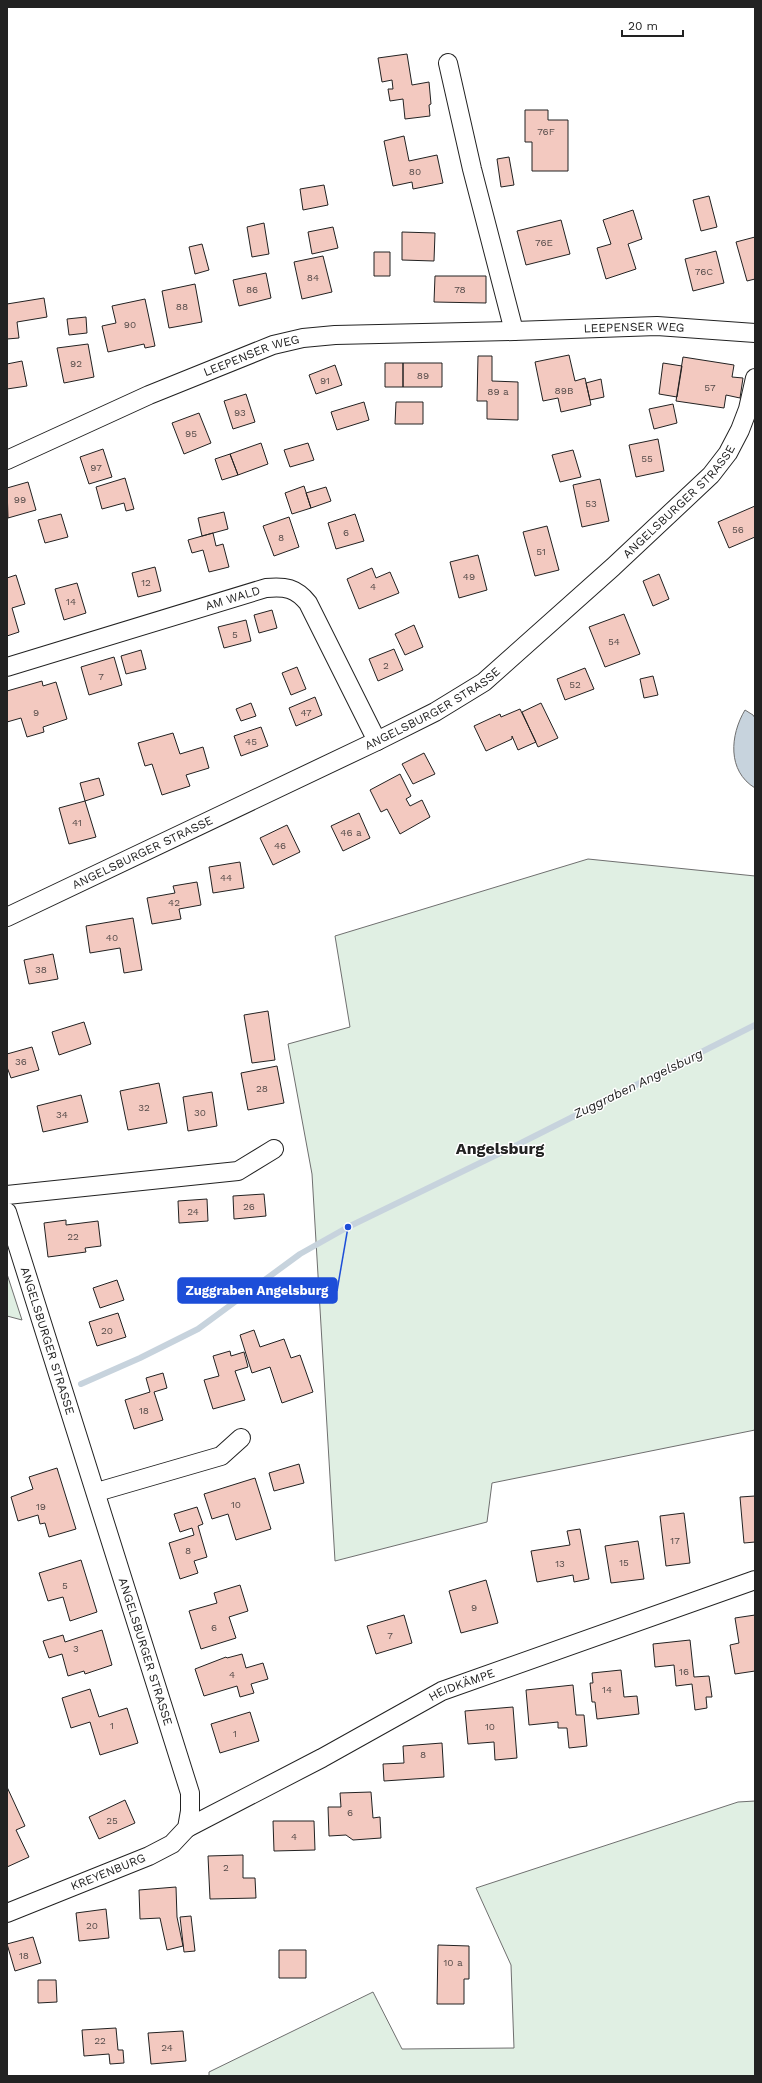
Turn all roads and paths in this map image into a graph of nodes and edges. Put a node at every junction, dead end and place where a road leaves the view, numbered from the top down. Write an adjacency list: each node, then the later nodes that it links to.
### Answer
1 (448, 63): 2 (street)
2 (514, 331): 3 (street, LEEPENSER WEG); 5 (street, LEEPENSER WEG)
3 (755, 333)
4 (755, 378): 7 (street, ANGELSBURGER STRASSE)
5 (7, 460)
6 (7, 667): 7 (street, AM WALD)
7 (377, 741): 8 (street, ANGELSBURGER STRASSE)
8 (7, 917)
9 (274, 1149): 10 (street)
10 (7, 1195)
11 (7, 1212): 13 (street, ANGELSBURGER STRASSE)
12 (240, 1438): 13 (street)
13 (97, 1492): 15 (street, ANGELSBURGER STRASSE)
14 (755, 1580): 15 (street, HEIDKÄMPE)
15 (187, 1828): 16 (street, KREYENBURG)
16 (7, 1913)

